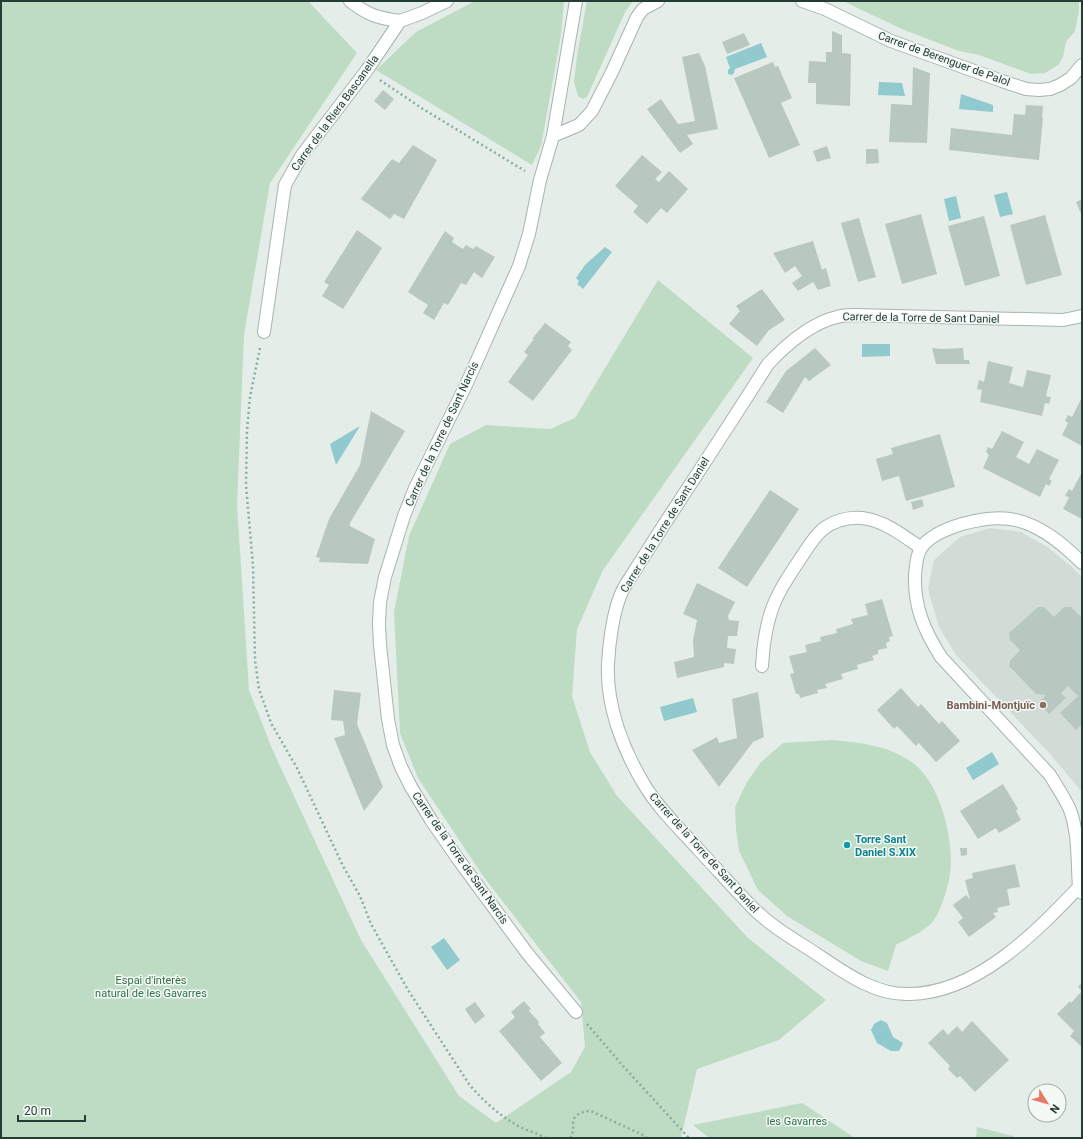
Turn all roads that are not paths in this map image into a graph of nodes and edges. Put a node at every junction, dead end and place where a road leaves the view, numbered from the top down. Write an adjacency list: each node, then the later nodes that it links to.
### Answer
1 (350, 1): 6 (street)
2 (447, 1): 6 (street)
3 (576, 1): 8 (street, Carrer de la Torre de Sant Narcís)
4 (658, 1): 8 (street)
5 (802, 1): 7 (street, Carrer de Berenguer de Palol)
6 (400, 21): 10 (street, Carrer de la Riera Bascanella)
7 (1082, 65)
8 (553, 136): 15 (street, Carrer de la Torre de Sant Narcís)
9 (1082, 316): 14 (street, Carrer de la Torre de Sant Daniel)
10 (264, 332)
11 (921, 548): 12 (street); 13 (street); 14 (street)
12 (1082, 563)
13 (762, 666)
14 (1081, 890)
15 (576, 1012)

